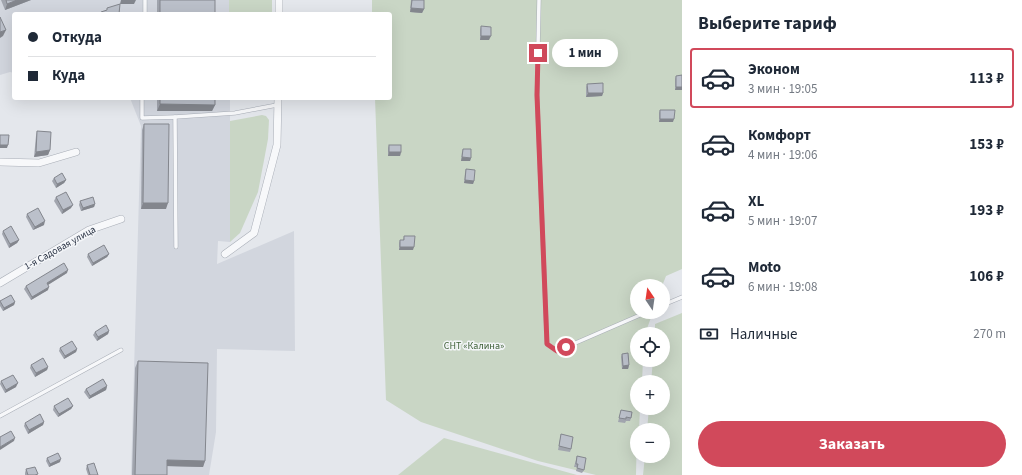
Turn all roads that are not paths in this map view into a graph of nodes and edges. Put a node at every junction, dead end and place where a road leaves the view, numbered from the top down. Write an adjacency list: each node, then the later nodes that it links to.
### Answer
1 (145, 0): 4 (lane)
2 (279, 0): 5 (street)
3 (539, 0): 17 (lane)
4 (145, 12)
5 (279, 12)
6 (142, 100): 8 (lane)
7 (278, 102): 8 (lane); 13 (street)
8 (175, 118): 12 (lane)
9 (76, 152): 10 (street)
10 (0, 162)
11 (122, 219): 14 (street, 1-я Садовая улица)
12 (176, 246)
13 (225, 254)
14 (0, 283)
15 (682, 297): 16 (lane)
16 (670, 302)
17 (631, 319)
18 (120, 350): 19 (lane)
19 (0, 416)

